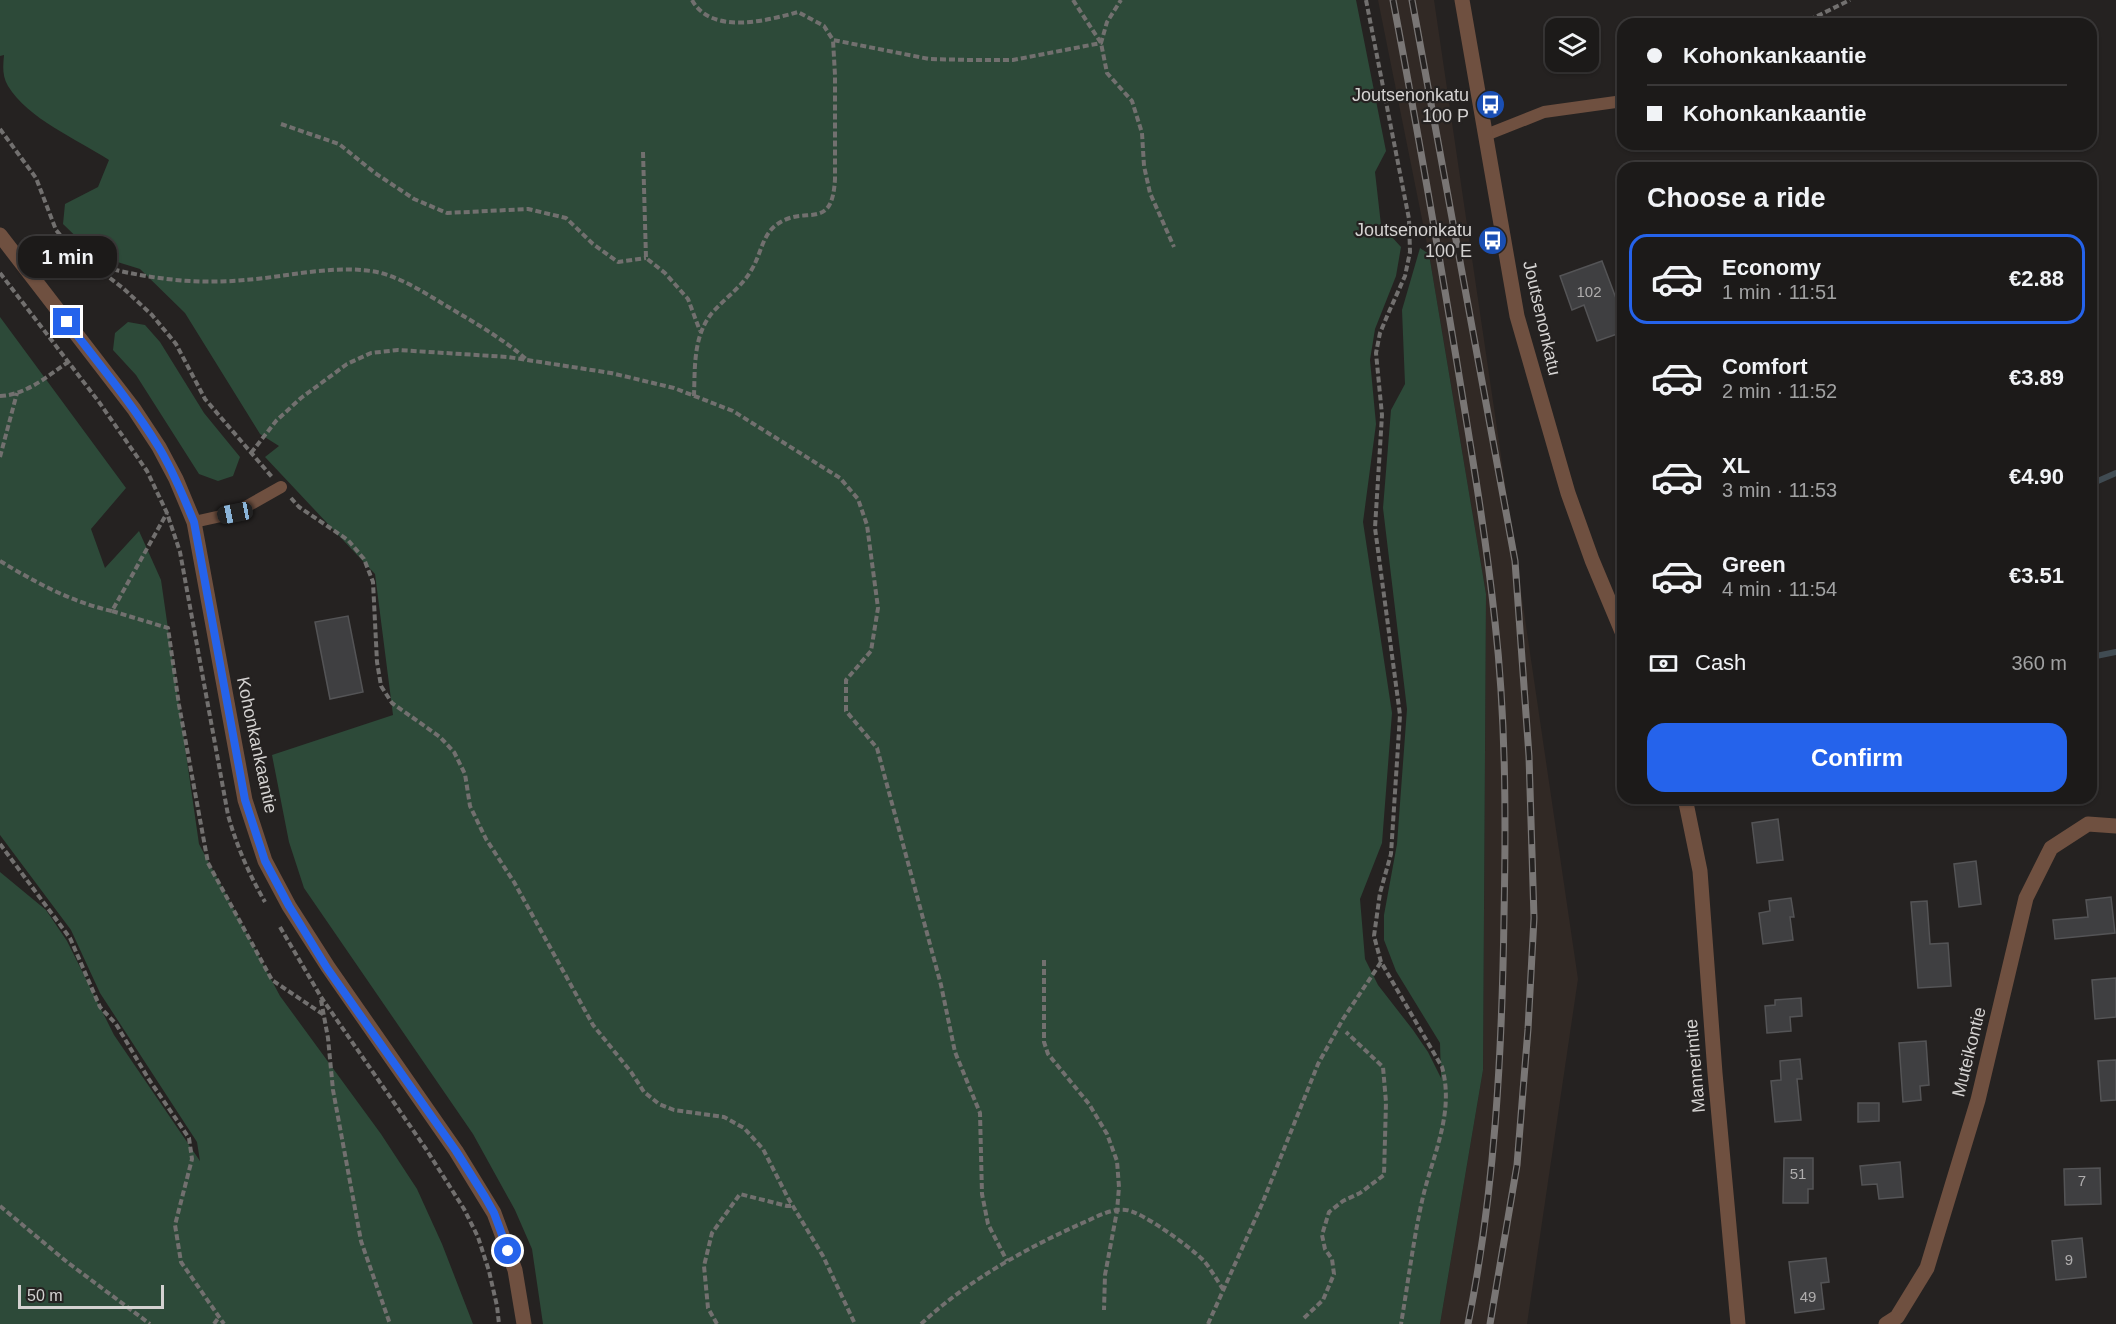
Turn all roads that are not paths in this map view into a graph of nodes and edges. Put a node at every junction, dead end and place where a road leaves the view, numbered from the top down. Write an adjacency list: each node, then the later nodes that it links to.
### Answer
1 (1462, 0): 3 (street, Joutsenonkatu)
2 (1617, 102): 3 (lane)
3 (1486, 135): 7 (street, Joutsenonkatu)
4 (0, 235): 6 (street, Kohonkankaantie)
5 (281, 487): 6 (lane)
6 (194, 522): 10 (street, Kohonkankaantie)
7 (1617, 620)
8 (1686, 804): 11 (street, Mannerintie)
9 (2116, 826): 12 (street, Muteikontie)
10 (524, 1324)
11 (1738, 1324)
12 (1886, 1324)

